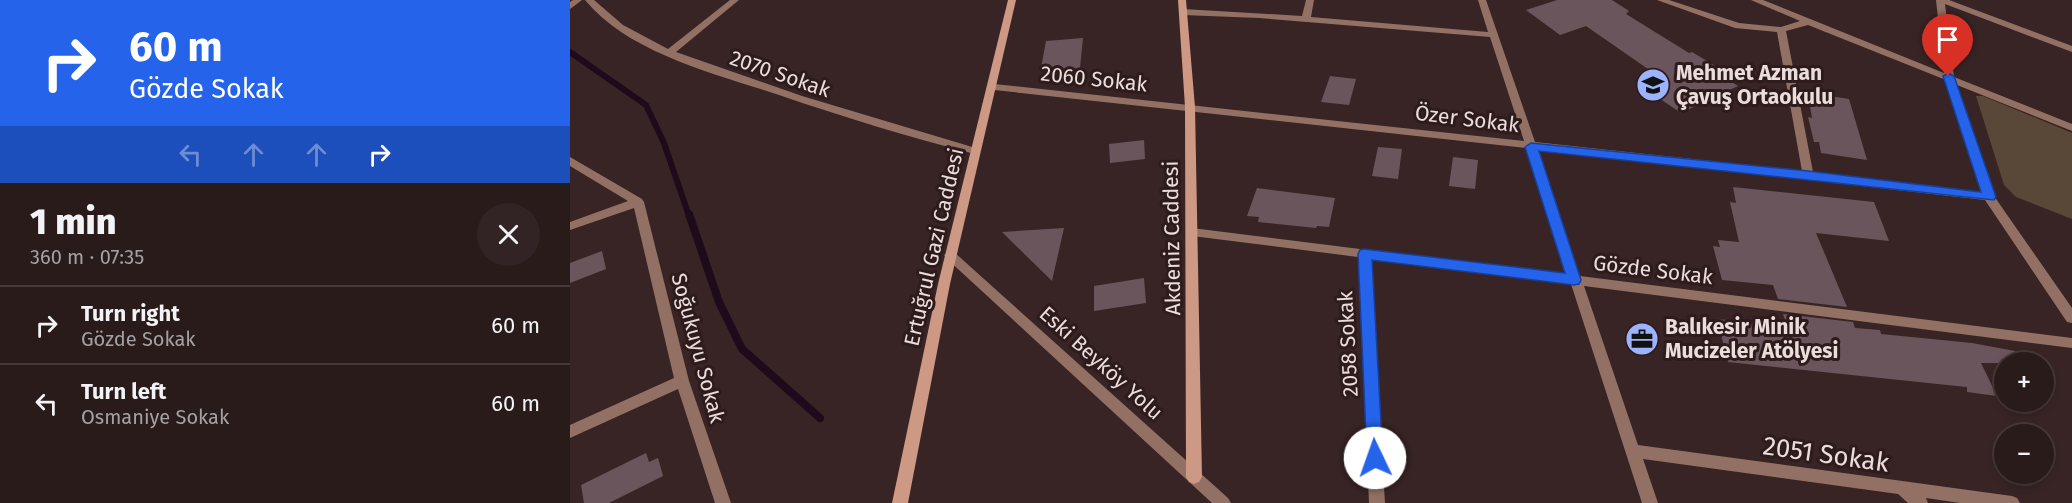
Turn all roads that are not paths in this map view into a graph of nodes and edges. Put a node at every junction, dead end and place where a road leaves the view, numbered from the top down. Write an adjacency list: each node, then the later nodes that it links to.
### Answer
1 (578, 0): 10 (street)
2 (589, 0): 17 (street, 2070 Sokak)
3 (735, 0): 17 (street)
4 (1012, 0): 19 (main road, Ertuğrul Gazi Caddesi)
5 (1310, 0): 12 (street)
6 (1482, 0): 15 (street)
7 (1661, 0): 14 (street)
8 (1755, 0): 13 (street)
9 (1940, 0): 16 (street); 18 (street)
10 (570, 6)
11 (1182, 6): 12 (street); 20 (main road, Akdeniz Caddesi)
12 (1306, 18): 15 (street)
13 (1810, 21): 14 (street); 18 (street)
14 (1781, 30): 25 (street)
15 (1494, 35): 22 (street)
16 (2072, 49)
17 (669, 53): 23 (street, 2070 Sokak)
18 (1948, 76): 21 (street); 26 (street)
19 (994, 87): 20 (street, 2060 Sokak); 23 (main road, Ertuğrul Gazi Caddesi)
20 (1190, 107): 22 (street, Özer Sokak); 29 (main road, Akdeniz Caddesi)
21 (2072, 128)
22 (1531, 147): 25 (street, Özer Sokak); 32 (street)
23 (975, 151): 31 (main road, Ertuğrul Gazi Caddesi)
24 (570, 161): 27 (street)
25 (1808, 175): 26 (street, Özer Sokak)
26 (1989, 197): 33 (street)
27 (638, 202): 28 (street); 35 (street, Soğukuyu Sokak)
28 (570, 226)
29 (1192, 232): 30 (street, Gözde Sokak); 38 (main road, Akdeniz Caddesi)
30 (1364, 254): 32 (street, Gözde Sokak); 43 (street, 2058 Sokak)
31 (950, 255): 38 (street, Eski Beyköy Yolu); 41 (main road, Ertuğrul Gazi Caddesi)
32 (1574, 280): 34 (street, Gözde Sokak); 37 (street)
33 (2072, 318)
34 (2072, 343)
35 (682, 381): 36 (street); 40 (street, Soğukuyu Sokak)
36 (570, 432)
37 (1633, 451): 39 (street, 2051 Sokak); 44 (street)
38 (1194, 477): 42 (street, Eski Beyköy Yolu)
39 (1903, 489): 45 (street); 46 (street, 2051 Sokak)
40 (723, 503)
41 (900, 503)
42 (1223, 503)
43 (1377, 503)
44 (1650, 503)
45 (1920, 503)
46 (2012, 503)

